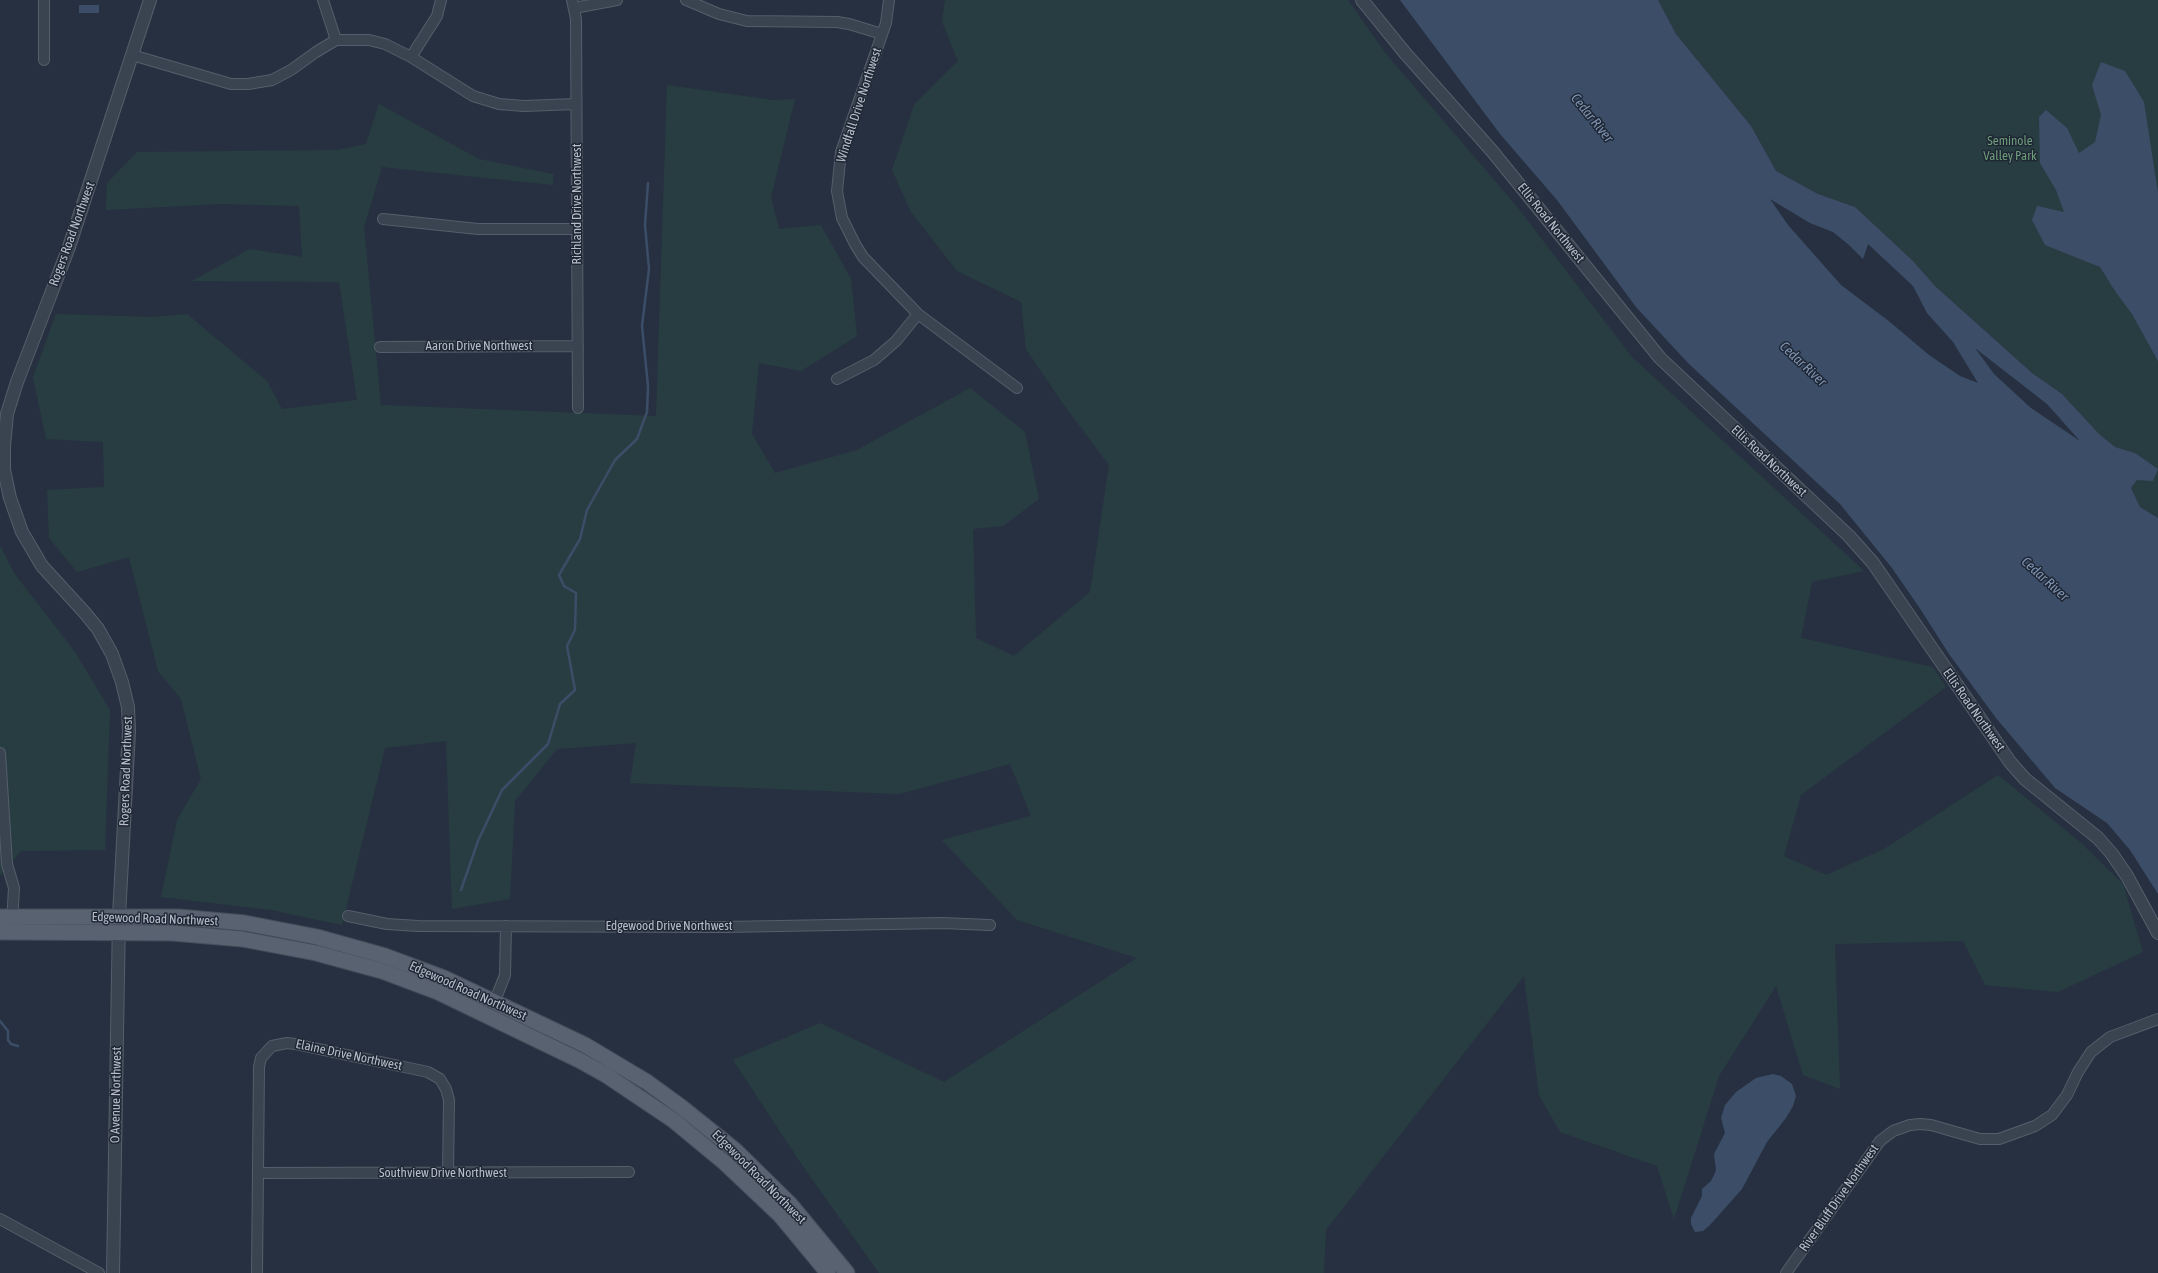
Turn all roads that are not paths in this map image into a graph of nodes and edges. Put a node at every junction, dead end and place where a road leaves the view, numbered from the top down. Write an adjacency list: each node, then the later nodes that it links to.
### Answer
1 (44, 0): 14 (street)
2 (150, 0): 12 (street, Rogers Road Northwest)
3 (323, 0): 11 (street)
4 (441, 0): 13 (street)
5 (617, 0): 9 (street)
6 (686, 0): 10 (street)
7 (890, 0): 10 (street, Windfall Drive Northwest)
8 (1362, 0): 33 (street, Ellis Road Northwest)
9 (573, 4): 15 (street, Richland Drive Northwest)
10 (882, 34): 18 (street, Windfall Drive Northwest)
11 (336, 40): 12 (street); 13 (street)
12 (132, 54): 24 (street, Rogers Road Northwest)
13 (411, 57): 15 (street)
14 (44, 60)
15 (576, 104): 17 (street, Richland Drive Northwest)
16 (383, 219): 17 (street)
17 (577, 229): 19 (street, Richland Drive Northwest)
18 (918, 314): 21 (street); 22 (street, Windfall Drive Northwest)
19 (578, 346): 20 (street, Aaron Drive Northwest); 23 (street, Richland Drive Northwest)
20 (380, 347)
21 (837, 379)
22 (1017, 388)
23 (578, 408)
24 (2, 470): 26 (street, Rogers Road Northwest)
25 (0, 753): 28 (street)
26 (118, 916): 28 (main road, Edgewood Road Northwest); 31 (street, O Avenue Northwest); 34 (main road, Edgewood Road Northwest)
27 (348, 916): 30 (street, Edgewood Drive Northwest)
28 (6, 917): 32 (street)
29 (990, 925): 30 (street, Edgewood Drive Northwest)
30 (506, 926): 34 (street)
31 (118, 932): 32 (main road, Edgewood Road Northwest); 35 (main road, Edgewood Road Northwest); 42 (street, O Avenue Northwest)
32 (6, 933)
33 (2158, 933)
34 (495, 1002): 35 (street); 45 (main road, Edgewood Road Northwest)
35 (489, 1016): 44 (main road, Edgewood Road Northwest)
36 (2158, 1019): 46 (street, River Bluff Drive Northwest)
37 (629, 1172): 39 (street, Southview Drive Northwest)
38 (258, 1173): 39 (street, Southview Drive Northwest); 39 (street, Elaine Drive Northwest); 43 (street, Elaine Drive Northwest)
39 (448, 1173)
40 (0, 1219): 41 (street)
41 (100, 1273)
42 (112, 1273)
43 (257, 1273)
44 (828, 1273)
45 (847, 1273)
46 (1786, 1273)

